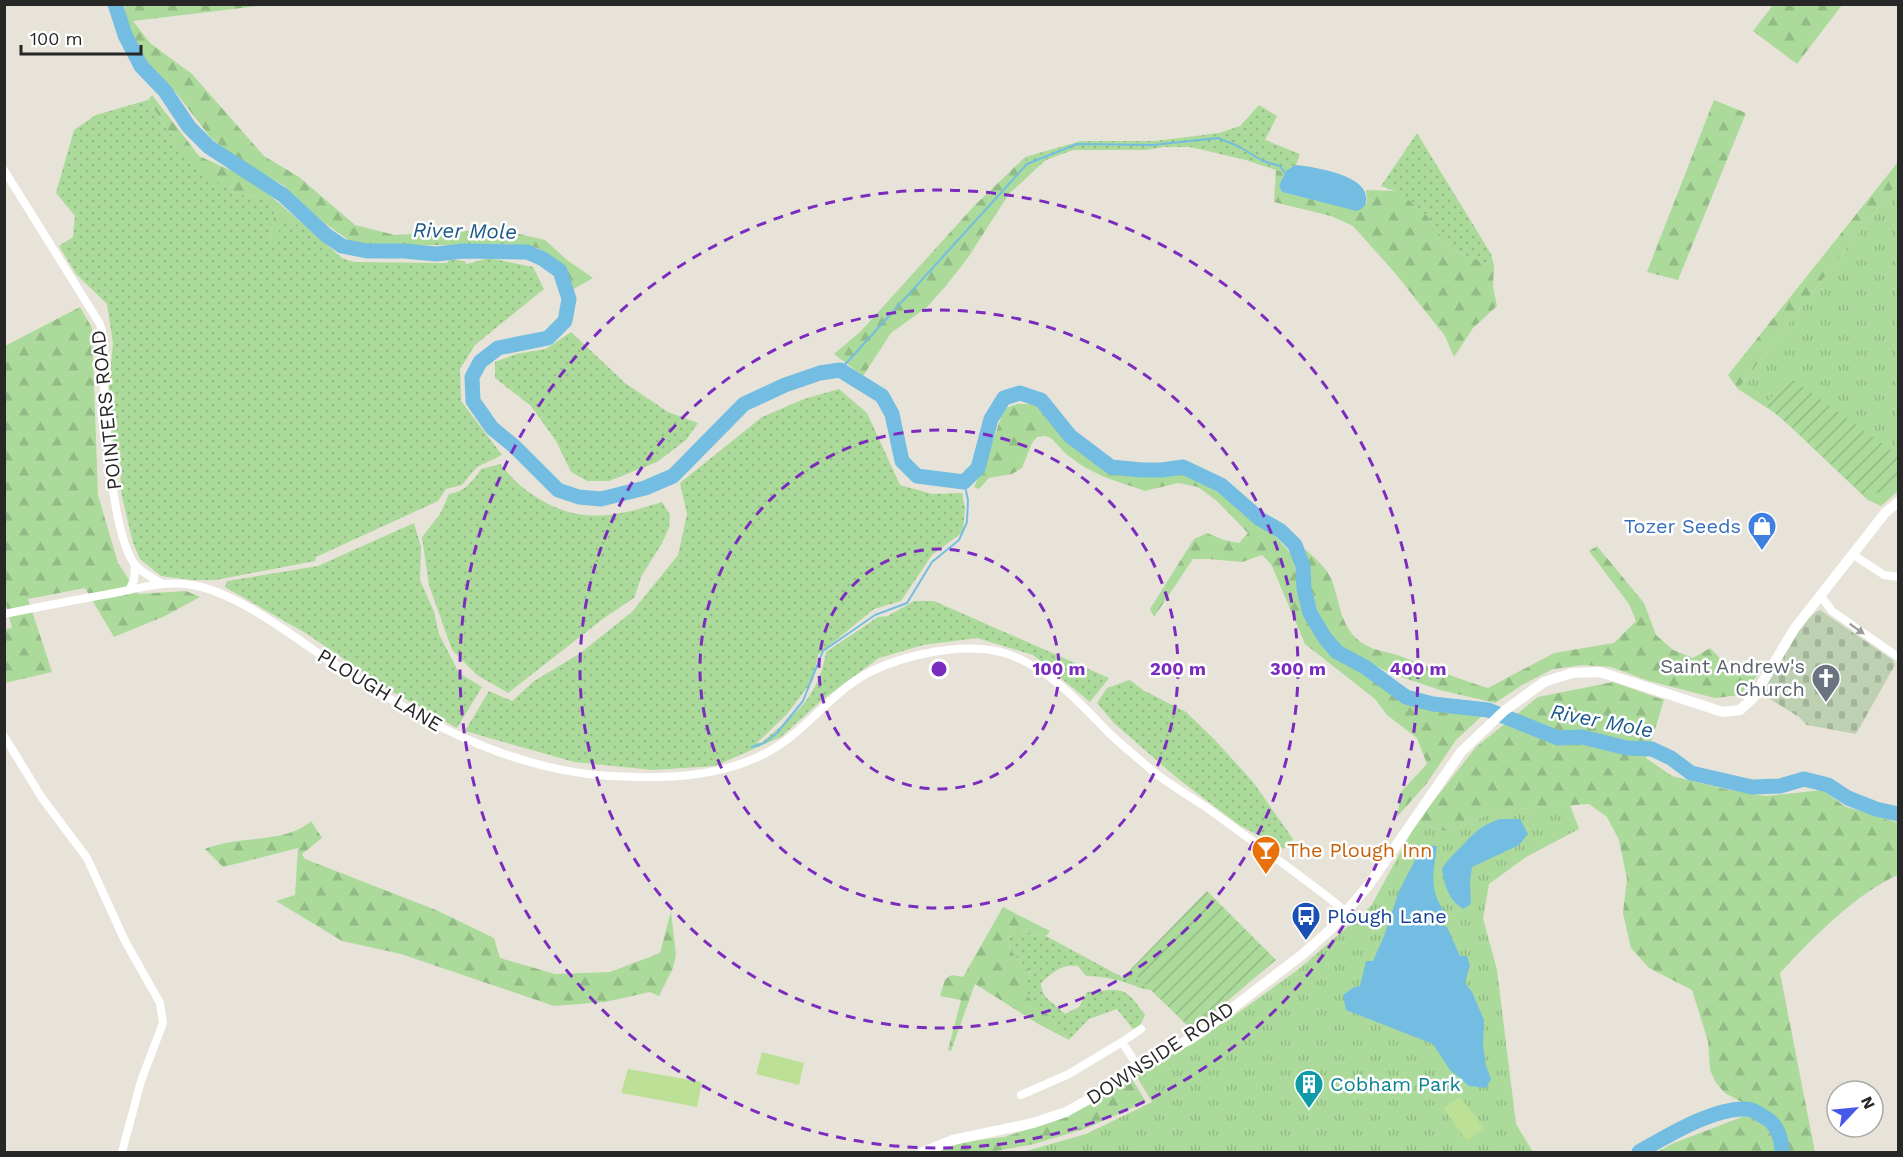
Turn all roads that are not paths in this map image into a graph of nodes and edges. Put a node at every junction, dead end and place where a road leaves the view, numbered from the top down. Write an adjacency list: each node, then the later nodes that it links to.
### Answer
1 (4, 170): 4 (street, POINTERS ROAD)
2 (1899, 502): 3 (street)
3 (1851, 554): 5 (street); 8 (street)
4 (135, 565): 6 (street); 7 (street)
5 (1899, 577)
6 (163, 584): 7 (street, PLOUGH LANE); 12 (street, PLOUGH LANE)
7 (129, 590): 9 (street, PLOUGH LANE)
8 (1820, 595): 10 (street, one-way to 10); 12 (street, DOWNSIDE ROAD)
9 (4, 614)
10 (1899, 657)
11 (4, 736): 17 (street)
12 (1346, 912): 15 (street, DOWNSIDE ROAD)
13 (1141, 1029): 14 (street)
14 (1122, 1042): 15 (street); 16 (street)
15 (1137, 1065): 18 (street, DOWNSIDE ROAD)
16 (1022, 1095)
17 (122, 1152)
18 (922, 1152)

